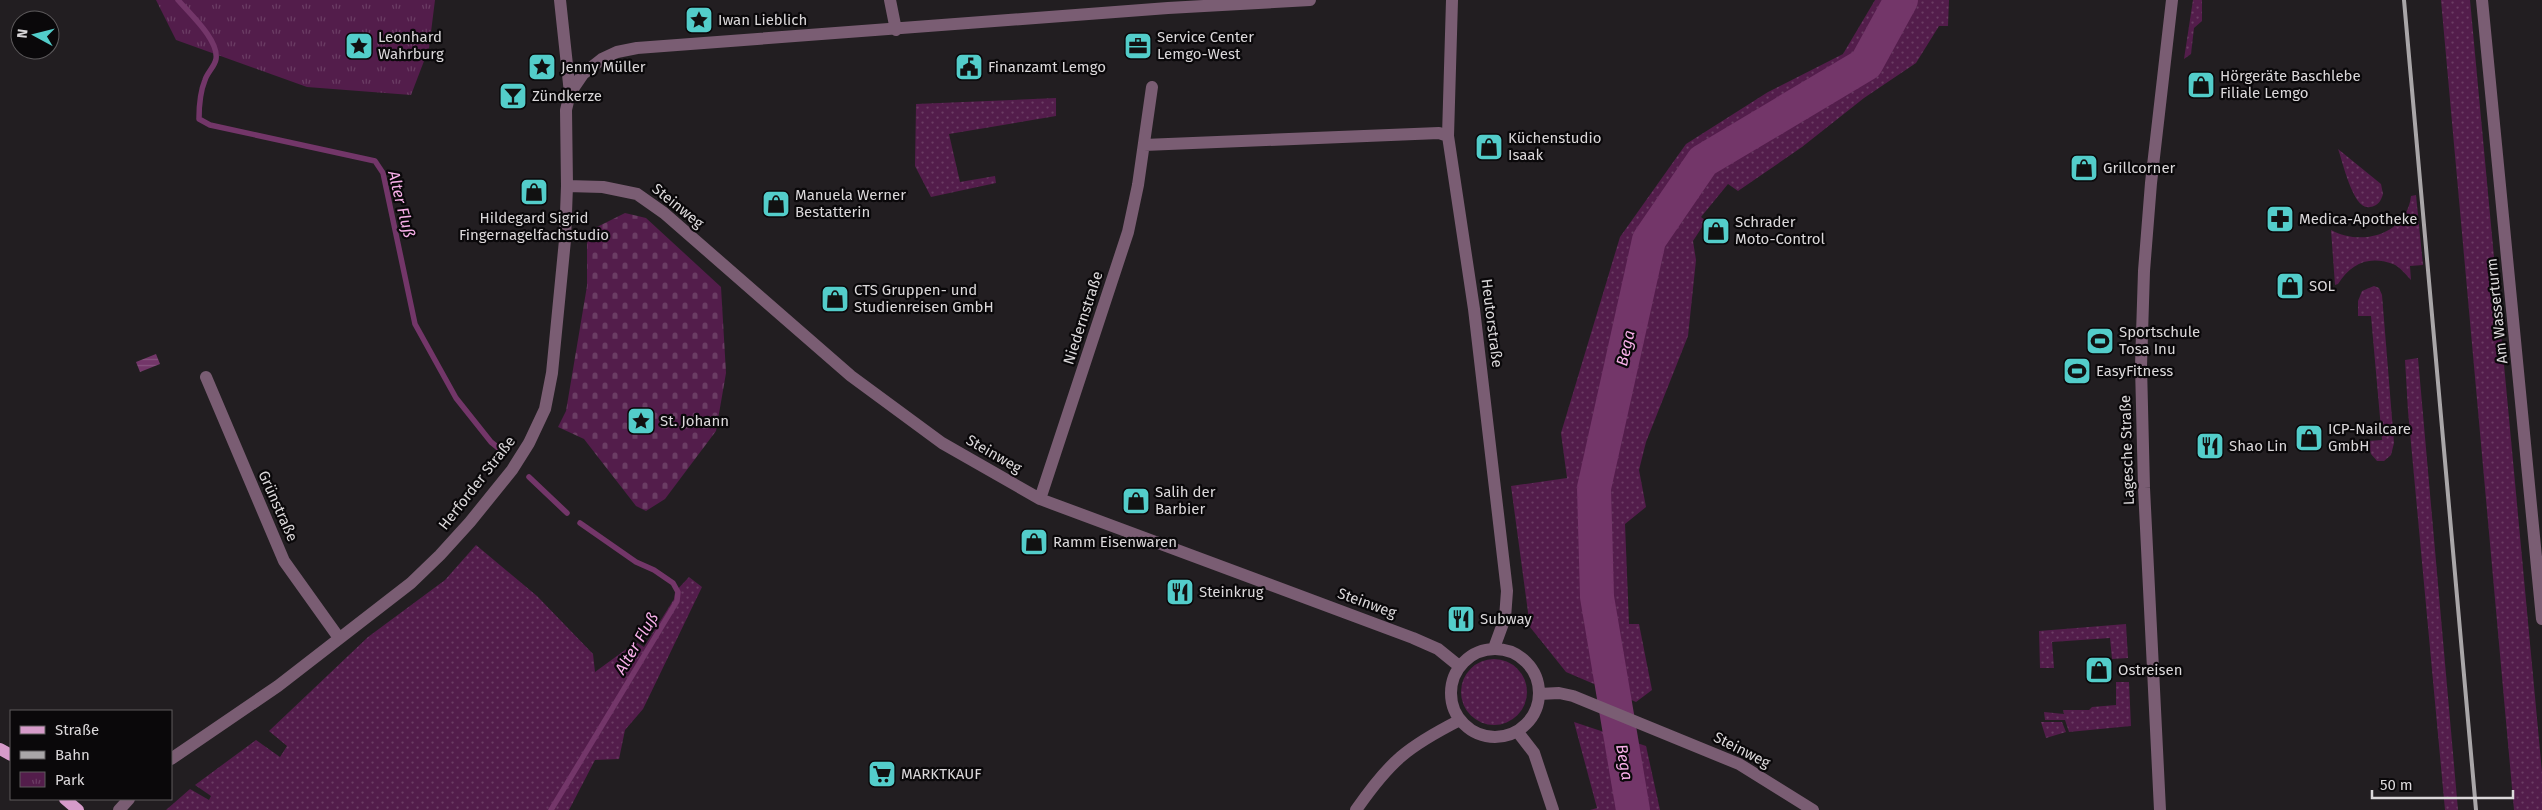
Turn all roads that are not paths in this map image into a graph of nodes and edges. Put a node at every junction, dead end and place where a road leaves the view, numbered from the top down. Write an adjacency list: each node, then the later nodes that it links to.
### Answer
1 (560, 0): 10 (street)
2 (890, 0): 8 (street)
3 (1310, 0): 7 (street)
4 (1452, 0): 11 (street, Heutorstraße)
5 (2172, 0): 31 (street, Lagesche Straße)
6 (2482, 0): 16 (street, Am Wasserturm)
7 (1169, 4): 8 (street)
8 (896, 30): 10 (street)
9 (1152, 87): 12 (street, Niedernstraße)
10 (570, 93): 13 (street, Herforder Straße)
11 (1448, 136): 12 (street); 18 (street, Heutorstraße)
12 (1144, 145): 15 (street, Niedernstraße)
13 (567, 186): 15 (street, Steinweg); 17 (street, Herforder Straße)
14 (206, 377): 17 (street, Grünstraße)
15 (1040, 499): 19 (street, Steinweg)
16 (2542, 619)
17 (339, 638): 23 (street, Herforder Straße)
18 (1494, 648): 19 (street); 20 (street)
19 (1459, 666): 21 (street)
20 (1539, 694): 22 (street); 30 (street, Steinweg)
21 (1460, 720): 22 (street); 28 (street)
22 (1517, 731): 29 (street)
23 (172, 758)
24 (66, 800): 26 (main road)
25 (128, 800): 27 (street)
26 (78, 810)
27 (119, 810)
28 (1356, 810)
29 (1553, 810)
30 (1813, 810)
31 (2160, 810)

